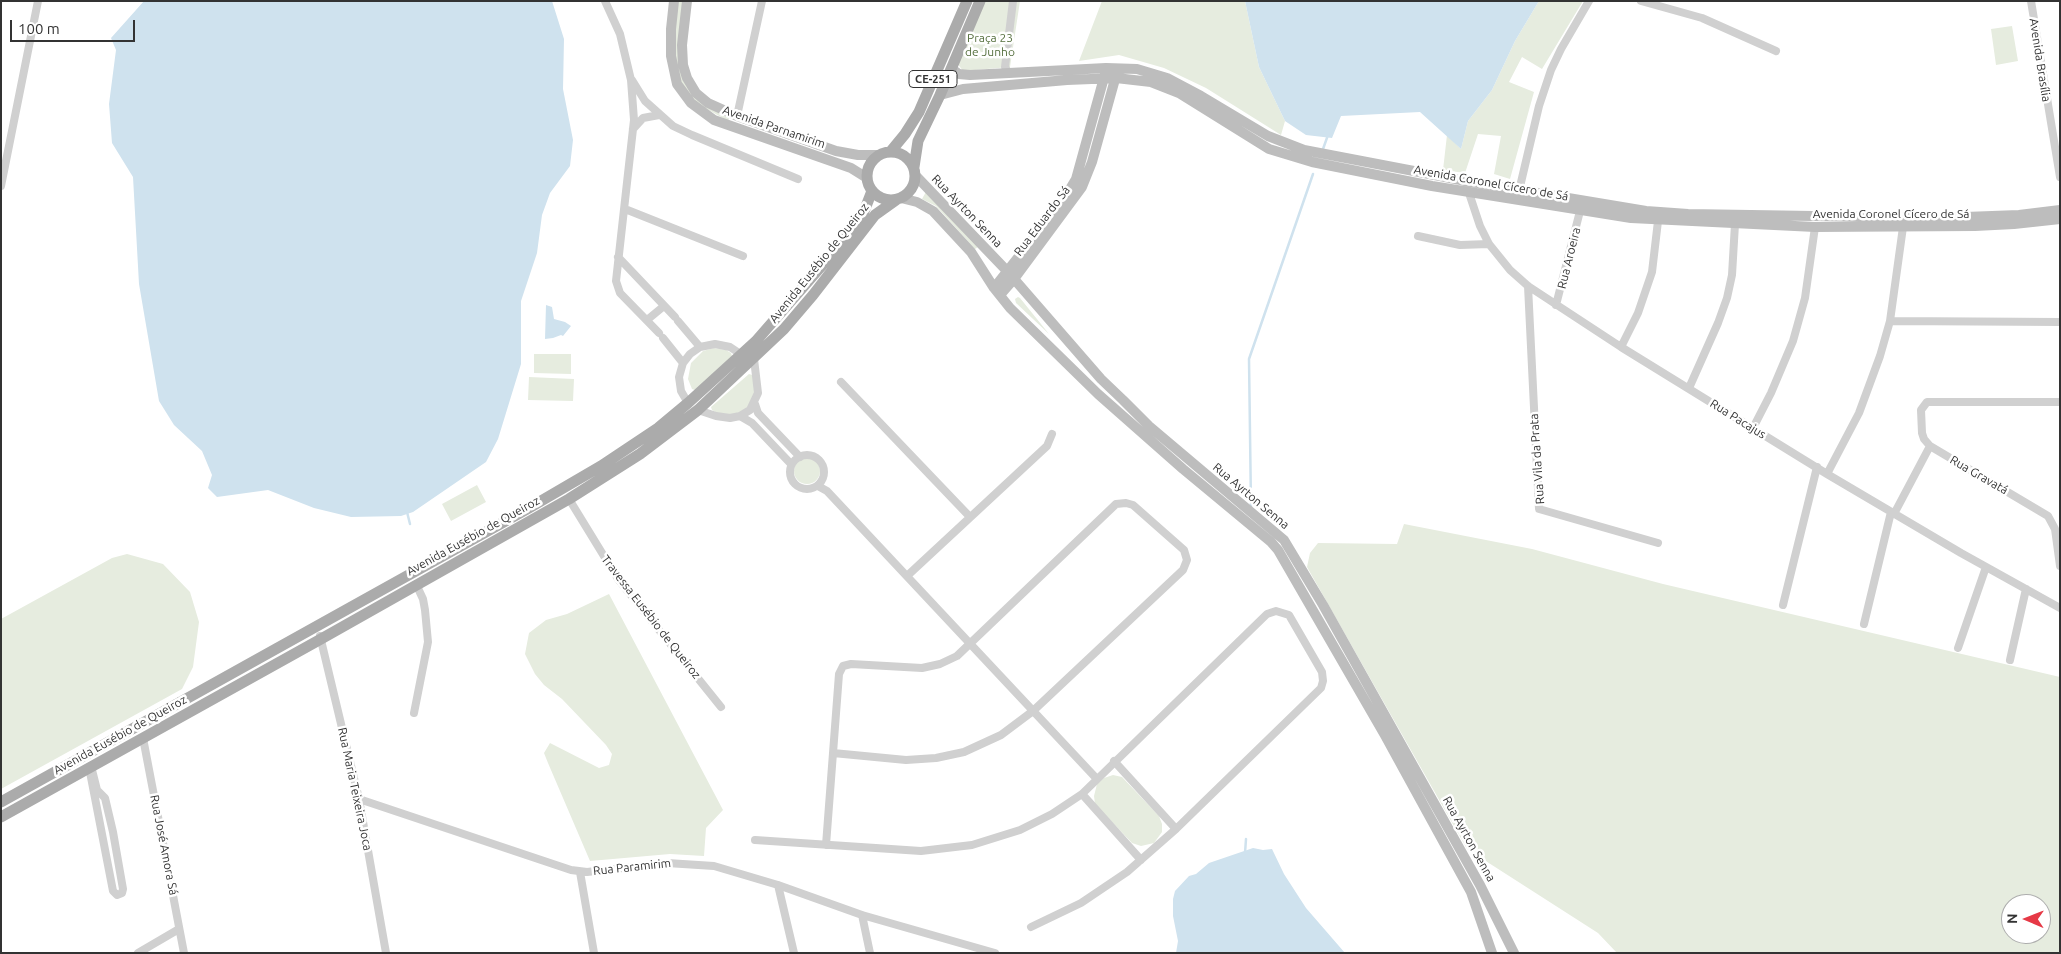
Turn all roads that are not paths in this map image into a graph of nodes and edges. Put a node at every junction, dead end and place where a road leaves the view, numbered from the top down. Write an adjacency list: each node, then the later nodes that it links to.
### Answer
1 (38, 1): 31 (street)
2 (605, 1): 17 (street)
3 (674, 1): 23 (street, Avenida Parnamirim)
4 (687, 1): 20 (street, Avenida Parnamirim)
5 (762, 1): 20 (street)
6 (967, 1): 24 (main road, CE-251)
7 (980, 1): 13 (main road, CE-251)
8 (1013, 1): 14 (street)
9 (1589, 1): 34 (street)
10 (1641, 1): 12 (street)
11 (2030, 1): 27 (street, Avenida Brasília)
12 (1776, 51)
13 (952, 69): 14 (street, Avenida Coronel Cícero de Sá / CE-251); 18 (main road, CE-251)
14 (1008, 72): 15 (street, Avenida Coronel Cícero de Sá / CE-251)
15 (1105, 73): 16 (street, Avenida Coronel Cícero de Sá / CE-251); 18 (street, Avenida Coronel Cícero de Sá / CE-251); 50 (street, Rua Eduardo Sá)
16 (1117, 73): 30 (street, Avenida Coronel Cícero de Sá / CE-251); 33 (street, Avenida Coronel Cícero de Sá / CE-251); 50 (street, Rua Eduardo Sá)
17 (632, 80): 19 (street); 21 (street)
18 (940, 96): 26 (main road, CE-251)
19 (659, 115): 21 (street); 29 (street)
20 (737, 116): 22 (street, Avenida Parnamirim)
21 (633, 129): 36 (street)
22 (793, 135): 23 (street); 25 (street, Avenida Parnamirim)
23 (790, 146): 28 (street, Avenida Parnamirim)
24 (892, 151): 25 (main road); 26 (main road)
25 (879, 155): 28 (main road)
26 (915, 172): 35 (main road, CE-251); 50 (street, Rua Ayrton Senna)
27 (2060, 177)
28 (867, 178): 32 (main road)
29 (798, 179)
30 (1466, 181): 33 (street, Rua Pacajus); 34 (street, Avenida Coronel Cícero de Sá / CE-251)
31 (1, 186)
32 (872, 191): 35 (main road); 60 (main road, Avenida Eusébio de Queiroz)
33 (1467, 192): 34 (street, Avenida Coronel Cícero de Sá / CE-251); 45 (street, Rua Pacajus)
34 (1518, 195): 37 (street, Avenida Coronel Cícero de Sá / CE-251); 38 (street, Avenida Coronel Cícero de Sá / CE-251)
35 (898, 199): 52 (street, Rua Ayrton Senna); 61 (main road, Avenida Eusébio de Queiroz)
36 (625, 209): 46 (street); 47 (street)
37 (2060, 210)
38 (1580, 211): 40 (street, Avenida Coronel Cícero de Sá / CE-251); 53 (street, Rua Aroeira)
39 (2060, 219): 43 (street, Avenida Coronel Cícero de Sá / CE-251)
40 (1658, 221): 41 (street, Avenida Coronel Cícero de Sá / CE-251); 59 (street)
41 (1735, 224): 42 (street, Avenida Coronel Cícero de Sá / CE-251); 64 (street)
42 (1815, 227): 43 (street, Avenida Coronel Cícero de Sá / CE-251); 71 (street)
43 (1903, 227): 56 (street)
44 (1418, 236): 45 (street)
45 (1489, 244): 51 (street, Rua Pacajus)
46 (743, 256)
47 (618, 257): 48 (street); 49 (street)
48 (630, 270): 49 (street); 54 (street)
49 (616, 274): 55 (street)
50 (1011, 276): 52 (street, Rua Eduardo Sá); 84 (street, Rua Ayrton Senna)
51 (1528, 286): 53 (street, Rua Pacajus); 85 (street, Rua Vila da Prata)
52 (997, 291): 83 (street, Rua Ayrton Senna)
53 (1556, 305): 59 (street, Rua Pacajus)
54 (664, 306): 55 (street); 58 (street)
55 (647, 320): 62 (street)
56 (1890, 321): 57 (street); 78 (street)
57 (2060, 322)
58 (700, 347): 60 (street); 62 (street)
59 (1621, 347): 64 (street, Rua Pacajus)
60 (742, 355): 66 (main road, Avenida Eusébio de Queiroz)
61 (754, 359): 67 (street); 68 (main road, Avenida Eusébio de Queiroz)
62 (683, 363): 66 (street)
63 (841, 382): 82 (street)
64 (1689, 388): 71 (street, Rua Pacajus)
65 (2060, 402): 74 (street)
66 (688, 404): 95 (main road, Avenida Eusébio de Queiroz)
67 (755, 404): 69 (street); 70 (street)
68 (698, 410): 69 (street); 80 (main road, Avenida Eusébio de Queiroz)
69 (740, 416): 72 (street)
70 (770, 425): 72 (street); 75 (street)
71 (1752, 428): 77 (street, Rua Pacajus)
72 (761, 433): 76 (street)
73 (1052, 434): 82 (street)
74 (1930, 446): 81 (street); 87 (street, Rua Gravatá)
75 (800, 457): 76 (street); 79 (street)
76 (792, 464): 79 (street)
77 (1817, 467): 78 (street, Rua Pacajus); 92 (street)
78 (1827, 474): 81 (street, Rua Pacajus)
79 (818, 486): 89 (street)
80 (569, 498): 90 (main road, Avenida Eusébio de Queiroz); 100 (street, Travessa Eusébio de Queiroz)
81 (1892, 513): 88 (street, Rua Pacajus); 94 (street)
82 (970, 517): 89 (street)
83 (1262, 535): 84 (street); 86 (street, Rua Ayrton Senna)
84 (1284, 540): 86 (street); 135 (street, Rua Ayrton Senna)
85 (1658, 543)
86 (1278, 550): 134 (street, Rua Ayrton Senna)
87 (2060, 566)
88 (1986, 567): 91 (street, Rua Pacajus); 98 (street)
89 (907, 576): 97 (street)
90 (416, 584): 96 (main road, Avenida Eusébio de Queiroz); 102 (street)
91 (2026, 589): 93 (street, Rua Pacajus); 99 (street)
92 (1783, 605)
93 (2060, 608)
94 (1864, 624)
95 (315, 628): 96 (street, Rua Maria Teixeira Joca); 112 (main road, Avenida Eusébio de Queiroz)
96 (322, 639): 103 (main road, Avenida Eusébio de Queiroz); 110 (street, Rua Maria Teixeira Joca)
97 (970, 643): 101 (street); 101 (street); 104 (street)
98 (1958, 648)
99 (2010, 660)
100 (721, 707)
101 (1033, 711): 104 (street); 107 (street)
102 (414, 713)
103 (143, 738): 106 (main road, Avenida Eusébio de Queiroz); 126 (street, Rua José Amora Sá)
104 (833, 753): 118 (street)
105 (1114, 761): 107 (street); 114 (street); 114 (street)
106 (90, 767): 109 (street); 111 (street); 113 (main road, Avenida Eusébio de Queiroz)
107 (1096, 778): 108 (street)
108 (1082, 794): 118 (street); 121 (street)
109 (105, 798): 111 (street); 115 (street)
110 (359, 799): 122 (street, Rua Paramirim); 129 (street, Rua Maria Teixeira Joca)
111 (96, 801): 116 (street)
112 (1, 802)
113 (1, 817)
114 (1176, 828): 121 (street)
115 (113, 832): 116 (street); 119 (street)
116 (103, 836): 120 (street)
117 (755, 840): 118 (street)
118 (826, 845)
119 (115, 846): 120 (street); 120 (street)
120 (106, 848)
121 (1141, 860): 125 (street)
122 (580, 872): 123 (street, Rua Paramirim); 130 (street)
123 (778, 885): 124 (street, Rua Paramirim); 131 (street)
124 (862, 916): 132 (street); 133 (street, Rua Paramirim)
125 (1030, 927)
126 (180, 929): 127 (street); 128 (street, Rua José Amora Sá)
127 (138, 953)
128 (184, 953)
129 (386, 953)
130 (594, 953)
131 (794, 953)
132 (870, 953)
133 (995, 953)
134 (1492, 953)
135 (1514, 953)

